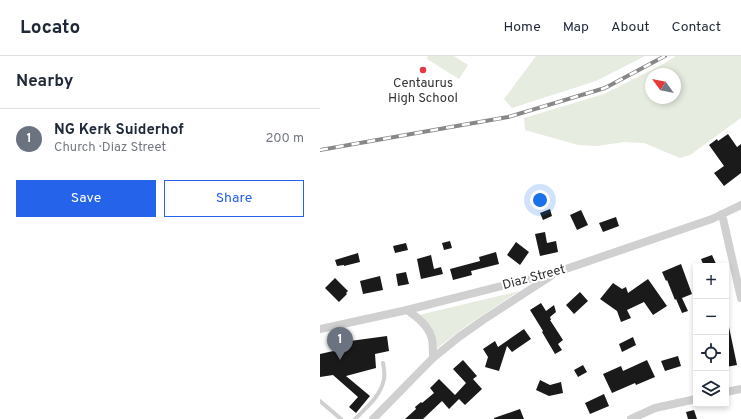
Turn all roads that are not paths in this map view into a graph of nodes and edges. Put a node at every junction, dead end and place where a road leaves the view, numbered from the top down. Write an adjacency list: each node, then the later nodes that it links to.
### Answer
1 (741, 205): 2 (street, Diaz Street)
2 (722, 214): 3 (street, Diaz Street); 4 (street)
3 (557, 272): 5 (street, Diaz Street); 7 (street)
4 (741, 298)
5 (407, 310): 6 (street, Diaz Street); 7 (street)
6 (320, 329)
7 (433, 358): 15 (street)
8 (384, 363): 14 (lane)
9 (741, 388): 10 (street)
10 (729, 391)
11 (693, 400): 16 (street)
12 (320, 401): 13 (lane)
13 (341, 419)
14 (355, 419)
15 (373, 419)
16 (631, 419)

